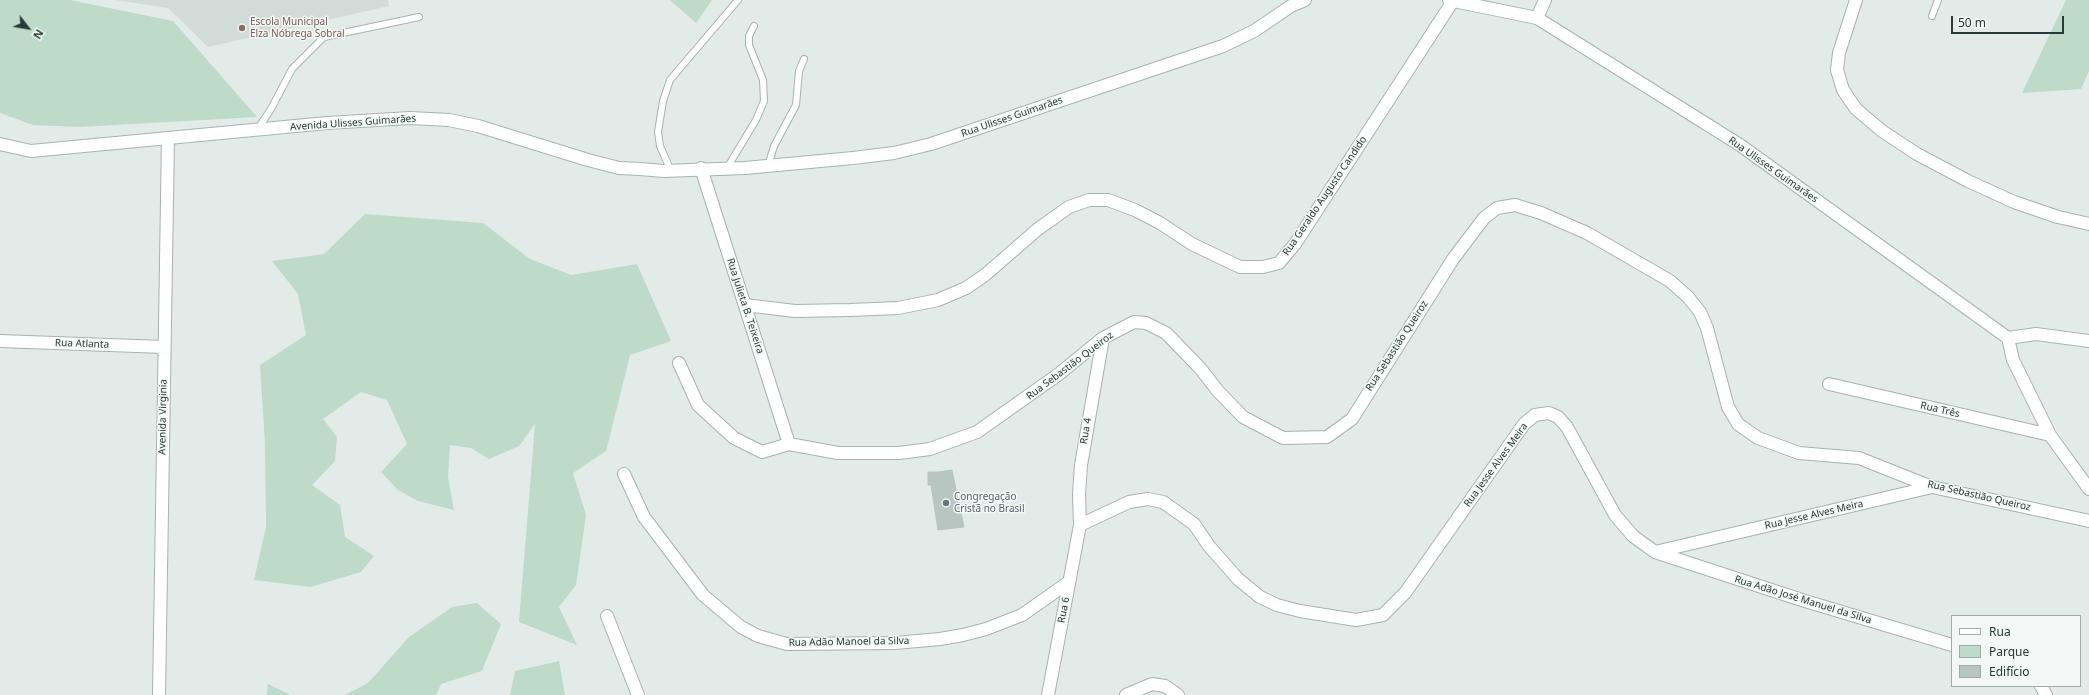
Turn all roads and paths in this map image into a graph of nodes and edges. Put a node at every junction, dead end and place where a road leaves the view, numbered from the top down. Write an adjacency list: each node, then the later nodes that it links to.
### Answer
1 (738, 0): 18 (lane)
2 (1305, 0): 15 (street, Rua Ulisses Guimarães)
3 (1451, 0): 9 (street, Rua Ulisses Guimarães); 20 (street, Rua Geraldo Augusto Candido)
4 (1545, 0): 9 (street)
5 (1856, 0): 19 (street)
6 (1938, 0): 7 (lane)
7 (1932, 16)
8 (419, 17): 12 (lane)
9 (1537, 18): 22 (street, Rua Ulisses Guimarães)
10 (754, 26): 17 (lane)
11 (804, 59): 15 (lane)
12 (256, 130): 13 (street, Avenida Ulisses Guimarães); 18 (street, Avenida Ulisses Guimarães)
13 (168, 138): 14 (street, Avenida Ulisses Guimarães); 25 (street, Avenida Virginia)
14 (0, 144)
15 (768, 166): 17 (street, Rua Ulisses Guimarães)
16 (702, 168): 17 (street, Rua Ulisses Guimarães); 18 (street, Avenida Ulisses Guimarães); 20 (street, Rua Julieta B. Teixeira)
17 (727, 168)
18 (671, 170)
19 (2089, 224)
20 (745, 305): 29 (street, Rua Julieta B. Teixeira)
21 (1103, 338): 29 (street, Rua Sebastião Queiroz); 31 (street, Rua Sebastião Queiroz); 34 (street, Rua 4)
22 (2008, 338): 24 (street); 28 (street)
23 (0, 341): 25 (street, Rua Atlanta)
24 (2089, 341)
25 (164, 347): 39 (street, Avenida Virginia)
26 (679, 363): 29 (street, Rua Sebastião Queiroz)
27 (1829, 384): 28 (street, Rua Três)
28 (2050, 436): 32 (street)
29 (789, 444)
30 (624, 474): 36 (street, Rua Adão Manoel da Silva)
31 (1932, 487): 33 (street, Rua Sebastião Queiroz); 35 (street, Rua Jesse Alves Meira)
32 (2089, 489)
33 (2089, 521)
34 (1080, 525): 35 (street, Rua Jesse Alves Meira); 36 (street, Rua 6)
35 (1655, 552): 38 (street, Rua Adão José Manuel da Silva)
36 (1069, 582): 41 (street, Rua 6)
37 (607, 616): 40 (street)
38 (1951, 645)
39 (159, 695)
40 (638, 695)
41 (1048, 695)
42 (1126, 695): 43 (street)
43 (1178, 695)

